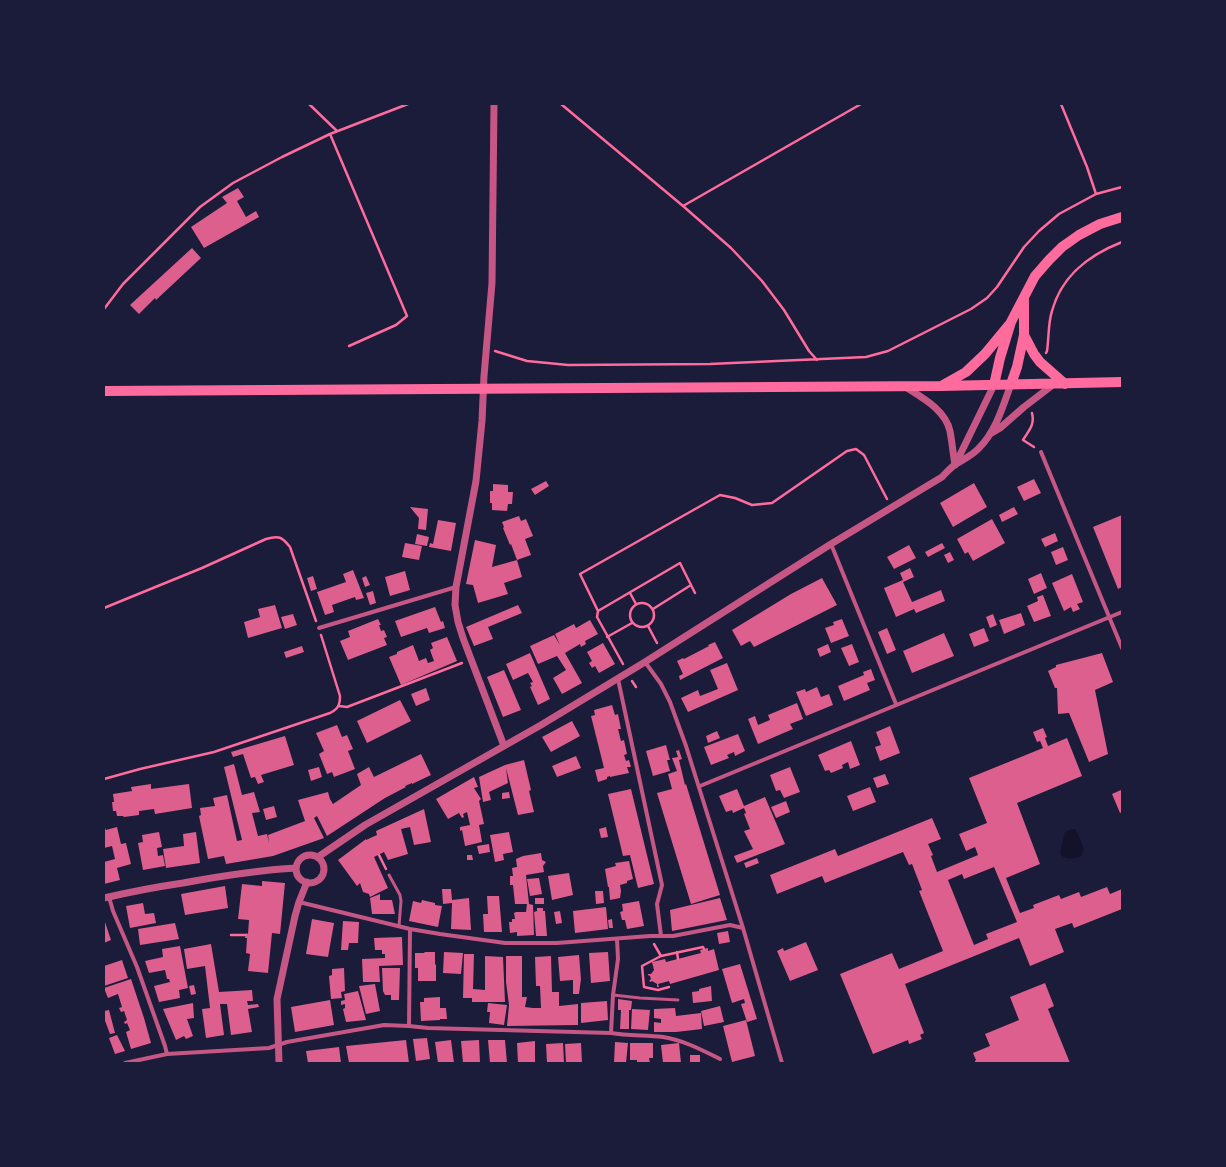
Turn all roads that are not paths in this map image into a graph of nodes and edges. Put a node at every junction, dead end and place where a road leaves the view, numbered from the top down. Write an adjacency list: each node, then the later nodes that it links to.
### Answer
1 (494, 104): 12 (street)
2 (1122, 217): 3 (main road)
3 (1024, 300): 4 (main road); 5 (main road)
4 (1011, 322): 7 (main road); 11 (main road)
5 (1024, 335): 8 (main road); 9 (main road)
6 (1122, 382): 9 (main road)
7 (994, 384): 8 (main road); 11 (main road); 16 (street)
8 (1011, 384): 9 (main road); 14 (street)
9 (1060, 384): 14 (street)
10 (903, 386): 11 (main road); 12 (main road); 16 (street)
11 (941, 386)
12 (483, 388): 13 (main road); 18 (street)
13 (104, 391)
14 (990, 434): 16 (street)
15 (1041, 452): 20 (street)
16 (955, 465): 17 (street)
17 (831, 544): 23 (street); 25 (street)
18 (456, 587): 21 (street); 26 (street)
19 (1122, 612): 20 (street)
20 (1110, 617): 22 (street); 25 (street)
21 (319, 628)
22 (1122, 648)
23 (645, 662): 24 (street); 27 (street)
24 (618, 678): 26 (street); 37 (street)
25 (896, 704): 27 (street)
26 (504, 746): 28 (street)
27 (700, 786): 35 (street)
28 (318, 857): 29 (street); 31 (street)
29 (296, 868): 31 (street); 32 (street)
30 (389, 875): 34 (lane)
31 (307, 882): 33 (street)
32 (107, 898): 44 (street)
33 (299, 902): 34 (street); 43 (street)
34 (399, 926): 36 (street)
35 (743, 928): 37 (street); 48 (street)
36 (410, 929): 38 (street); 41 (street)
37 (661, 936): 38 (street)
38 (617, 939): 39 (street)
39 (613, 995): 40 (lane); 42 (street)
40 (678, 1000)
41 (409, 1026): 42 (street); 43 (street)
42 (611, 1033): 45 (street)
43 (278, 1046): 44 (street); 47 (street)
44 (167, 1054): 46 (street)
45 (720, 1059)
46 (125, 1063)
47 (279, 1063)
48 (782, 1063)

